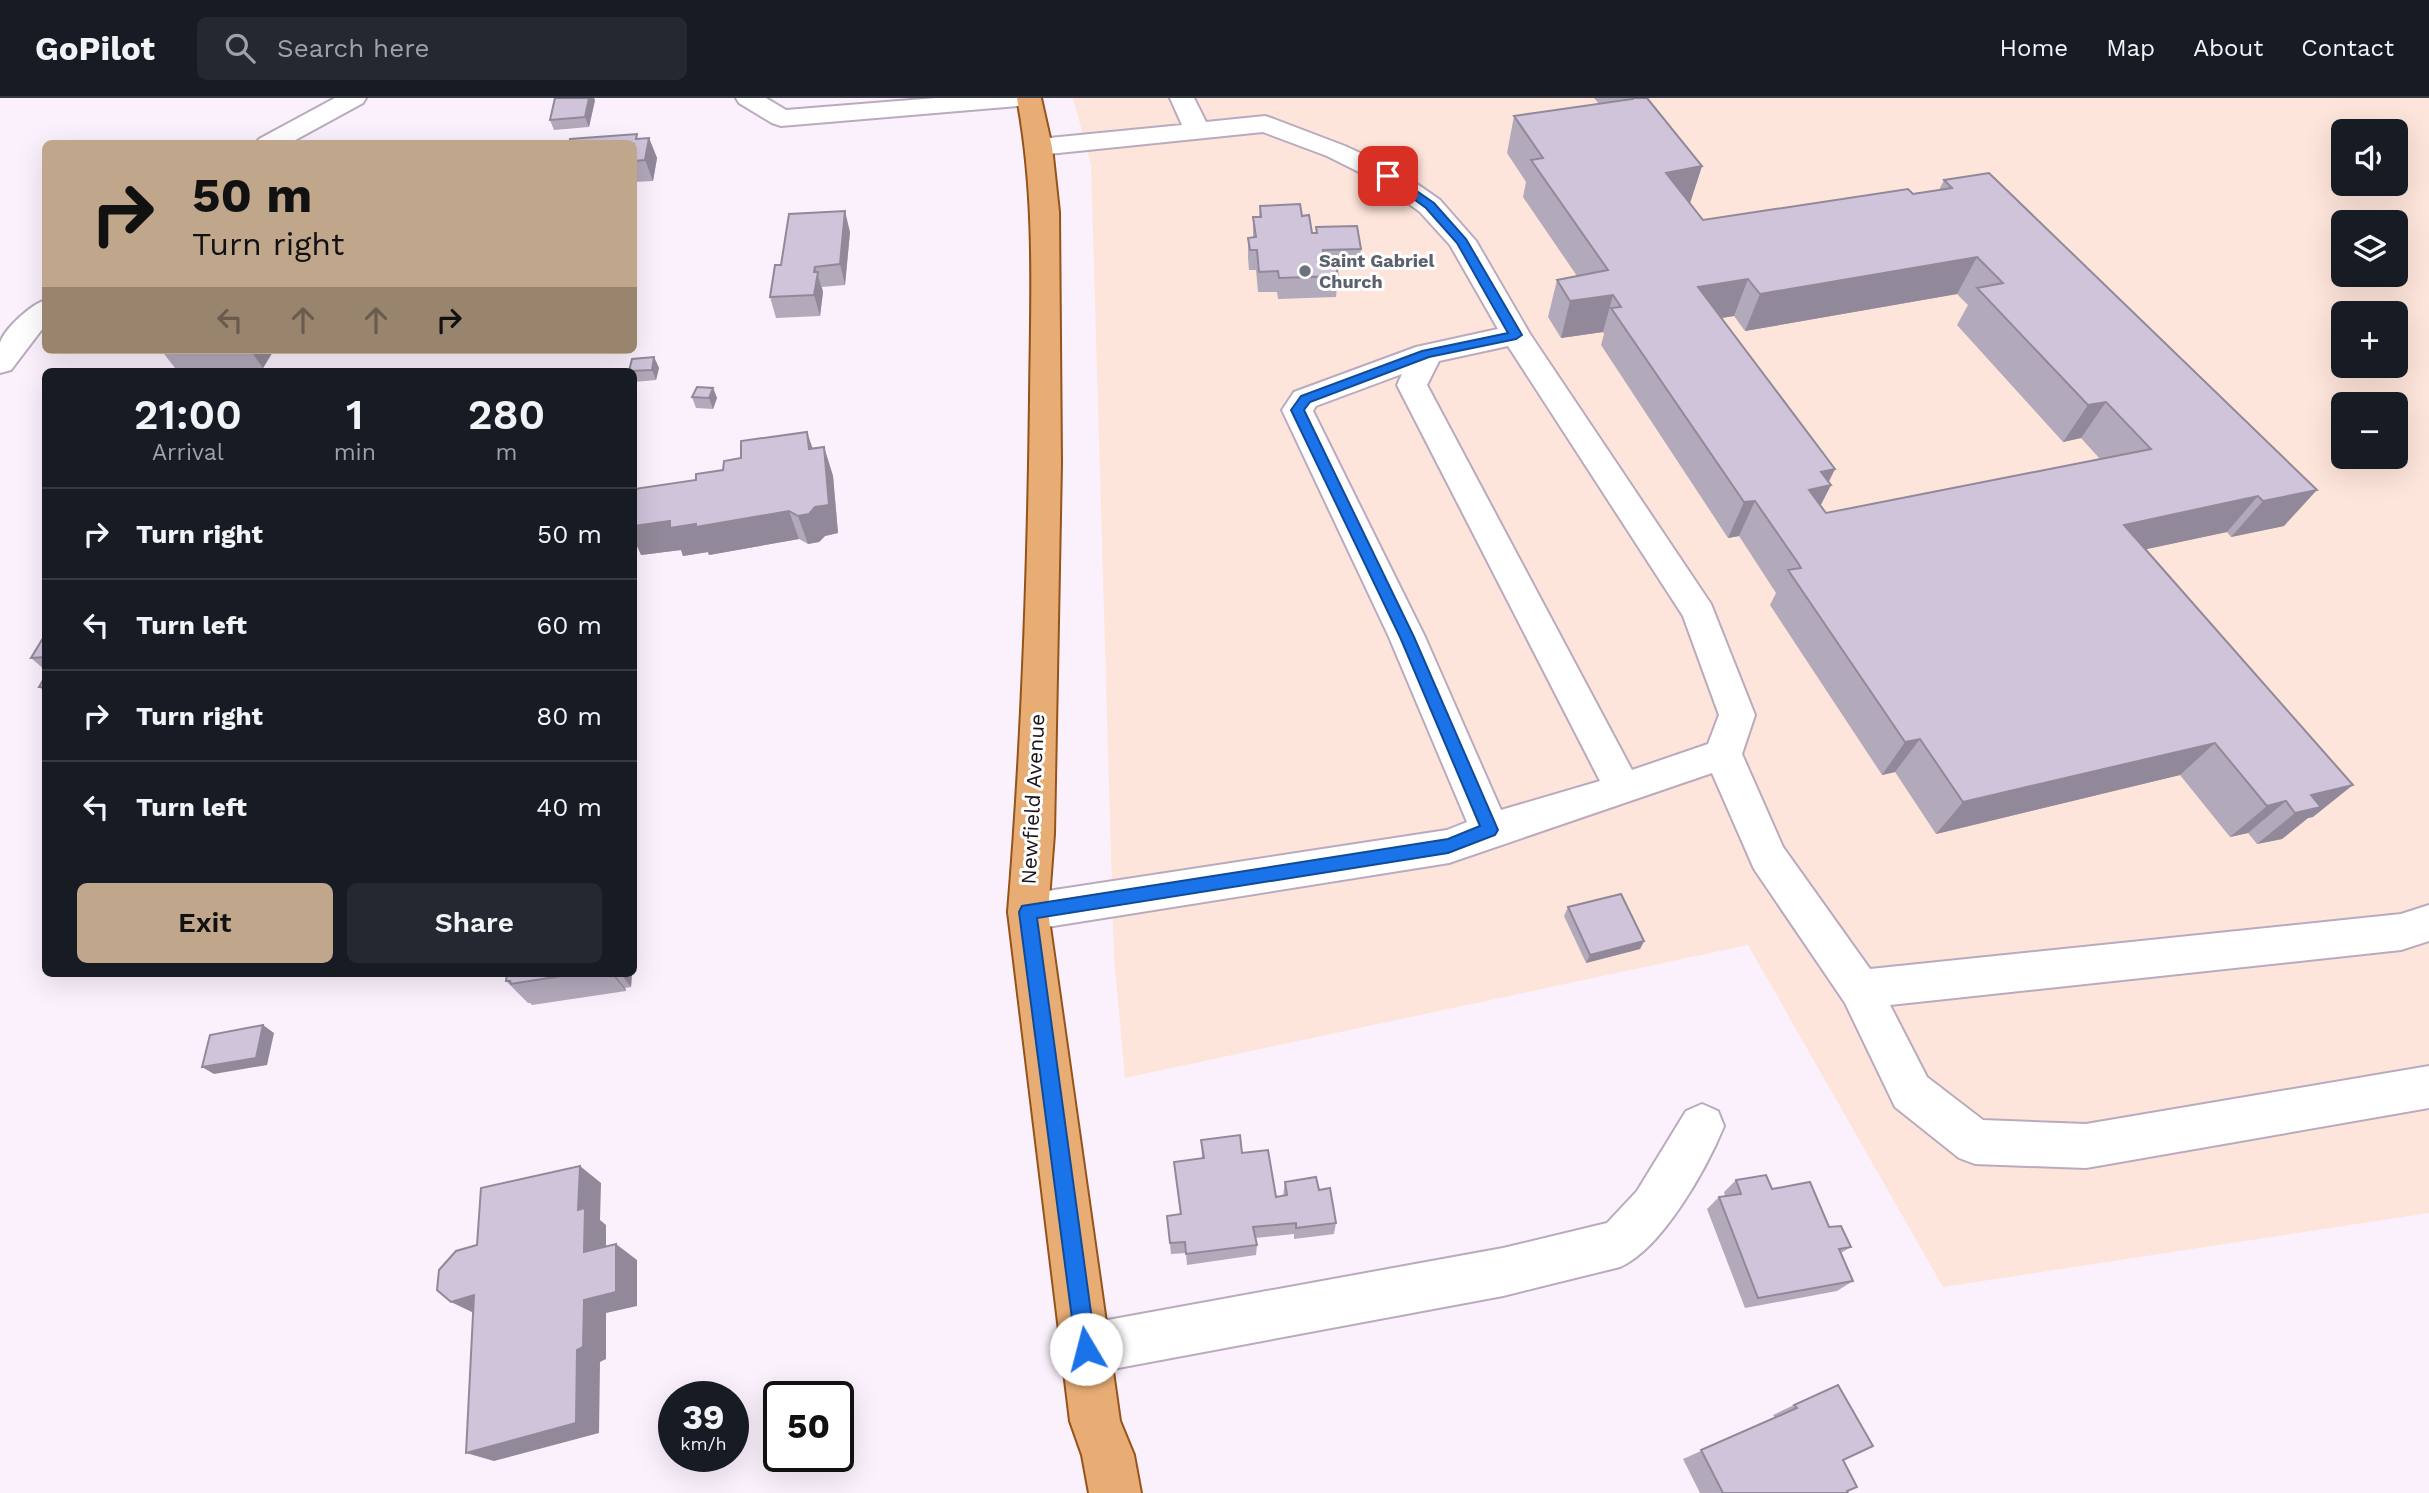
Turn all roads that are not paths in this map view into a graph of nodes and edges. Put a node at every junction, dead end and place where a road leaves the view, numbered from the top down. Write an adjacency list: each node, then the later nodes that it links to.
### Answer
1 (354, 98): 6 (street)
2 (748, 98): 3 (street)
3 (1029, 98): 7 (main road, Newfield Avenue)
4 (1182, 98): 5 (street)
5 (1197, 131): 7 (street); 10 (street)
6 (275, 140)
7 (1039, 147): 16 (main road, Newfield Avenue)
8 (40, 314): 9 (street); 12 (street)
9 (0, 316)
10 (1516, 335): 11 (street); 13 (street)
11 (1427, 354): 14 (street); 15 (street)
12 (0, 363)
13 (1723, 754): 14 (street); 18 (street)
14 (1623, 789): 15 (street)
15 (1490, 830): 16 (street)
16 (1028, 912): 21 (main road, Newfield Avenue)
17 (2429, 923): 18 (street)
18 (1860, 989): 19 (street)
19 (2429, 1087)
20 (1702, 1126): 21 (street)
21 (1086, 1349): 22 (main road, Newfield Avenue)
22 (1115, 1493)

